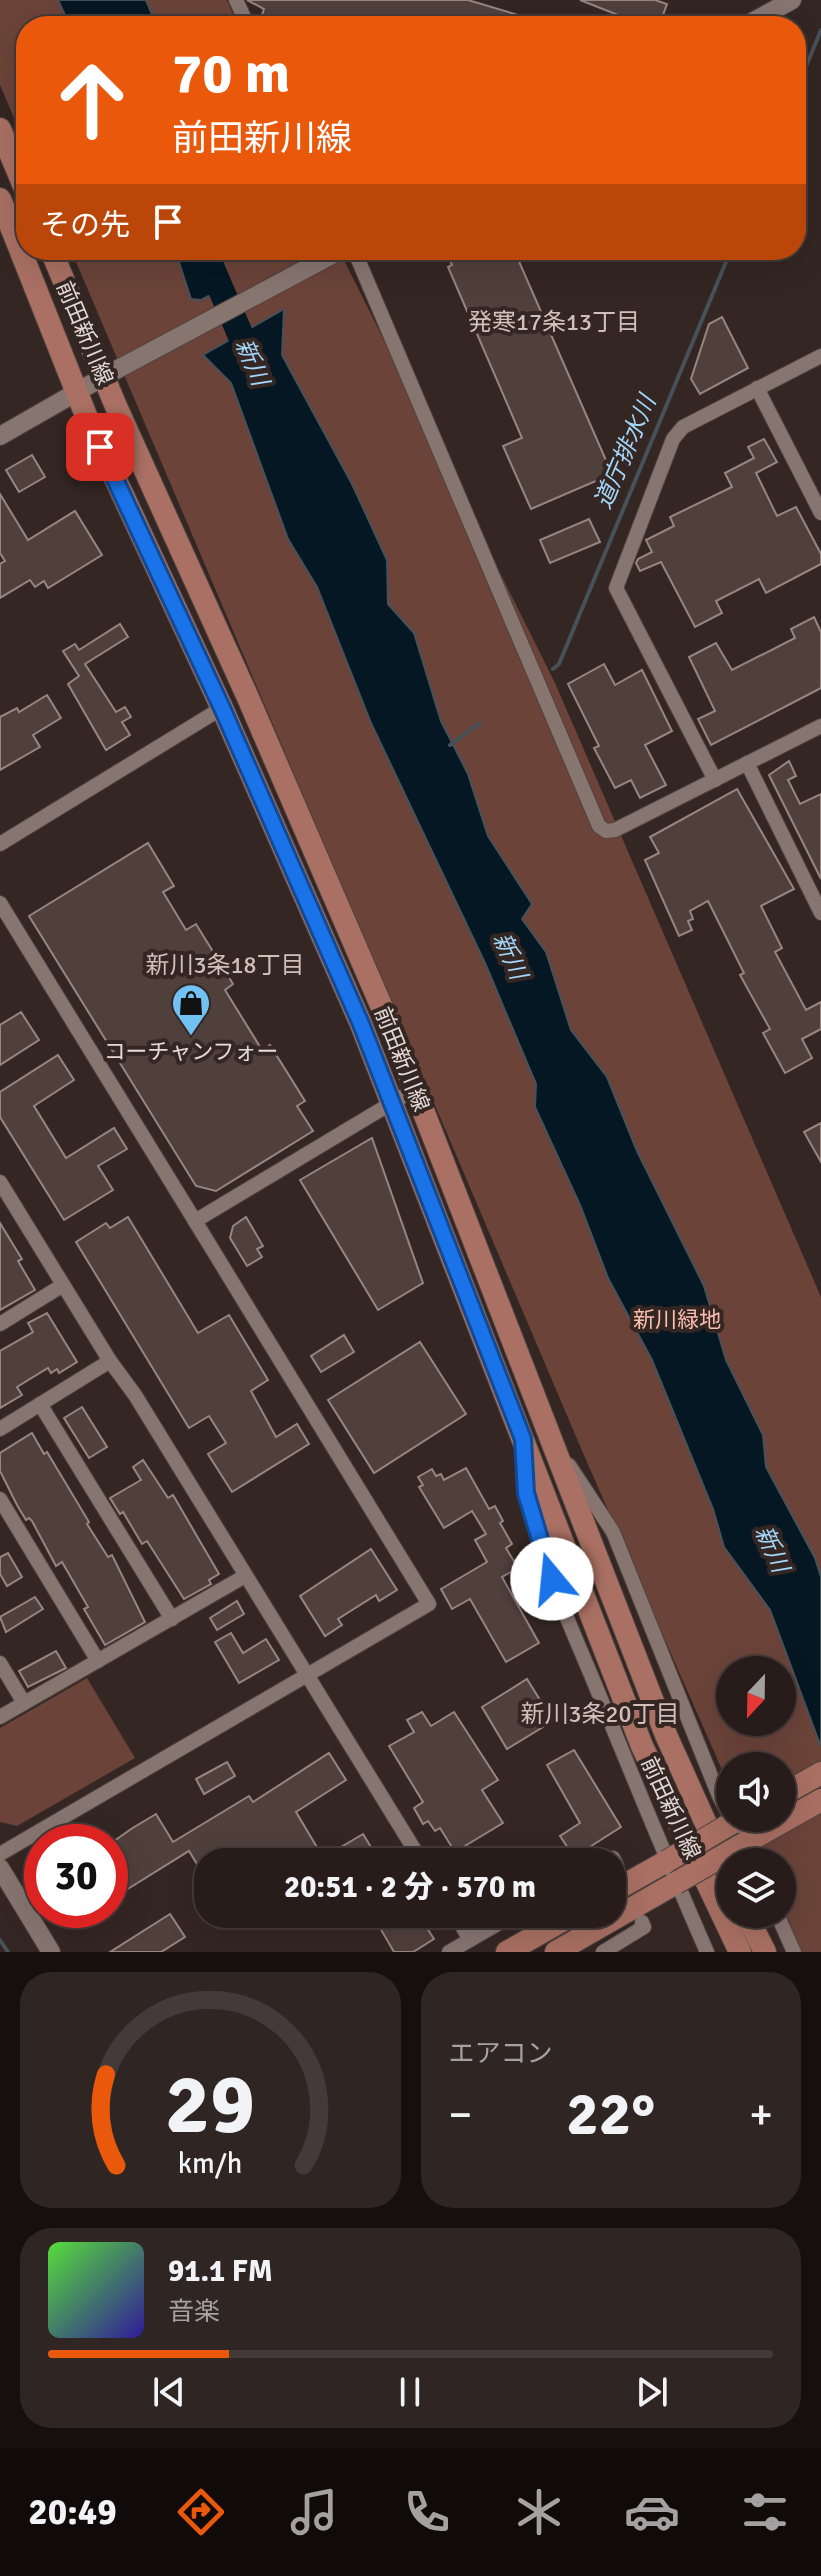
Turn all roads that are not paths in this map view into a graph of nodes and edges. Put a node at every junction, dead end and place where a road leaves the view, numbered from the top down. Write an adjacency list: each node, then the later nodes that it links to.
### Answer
1 (792, 0): 2 (street)
2 (763, 16)
3 (0, 129): 4 (main road)
4 (16, 167)
5 (0, 199): 6 (main road, 前田新川線)
6 (16, 239)
7 (24, 260): 14 (main road, 前田新川線)
8 (55, 260): 12 (main road, 前田新川線)
9 (323, 260): 12 (street)
10 (358, 260): 20 (street)
11 (821, 356): 13 (street)
12 (103, 377): 14 (street); 24 (main road, 前田新川線)
13 (757, 388): 16 (street); 20 (street)
14 (76, 391): 15 (street); 17 (main road, 前田新川線)
15 (0, 436)
16 (821, 513)
17 (222, 708): 21 (street); 25 (main road, 前田新川線)
18 (821, 726): 19 (street)
19 (747, 763): 20 (street); 23 (street)
20 (715, 780)
21 (0, 844)
22 (0, 903): 27 (street)
23 (821, 913)
24 (415, 1089): 25 (street); 33 (main road, 前田新川線)
25 (393, 1100): 27 (street); 34 (main road, 前田新川線)
26 (0, 1182): 28 (street)
27 (195, 1221): 40 (street)
28 (63, 1285): 29 (street); 30 (street)
29 (0, 1324)
30 (110, 1361): 31 (street); 36 (street)
31 (40, 1404): 32 (street); 37 (street)
32 (0, 1429)
33 (551, 1438): 43 (street); 49 (main road, 前田新川線)
34 (523, 1439): 52 (street); 70 (main road, 前田新川線)
35 (0, 1499): 38 (street)
36 (245, 1576): 37 (street); 40 (street)
37 (172, 1619): 38 (street)
38 (98, 1661): 41 (street)
39 (0, 1663): 41 (street)
40 (308, 1676): 48 (street); 51 (street)
41 (24, 1703): 42 (street)
42 (0, 1717)
43 (716, 1772)
44 (821, 1773): 45 (main road)
45 (796, 1787)
46 (821, 1800): 50 (main road)
47 (718, 1832): 52 (main road, bridge)
48 (413, 1848)
49 (717, 1848)
50 (754, 1848)
51 (0, 1854)
52 (667, 1861): 55 (street); 56 (main road)
53 (716, 1867): 55 (main road, bridge)
54 (0, 1868): 64 (street)
55 (676, 1883): 67 (main road); 69 (street)
56 (626, 1884)
57 (642, 1922): 68 (street)
58 (463, 1928): 63 (street)
59 (491, 1928): 63 (street)
60 (549, 1928): 66 (main road)
61 (753, 1928): 71 (main road)
62 (783, 1928): 72 (street)
63 (470, 1940): 65 (street)
64 (51, 1952)
65 (449, 1952)
66 (507, 1952)
67 (556, 1952)
68 (603, 1952)
69 (707, 1952)
70 (740, 1952)
71 (765, 1952)
72 (794, 1952)

